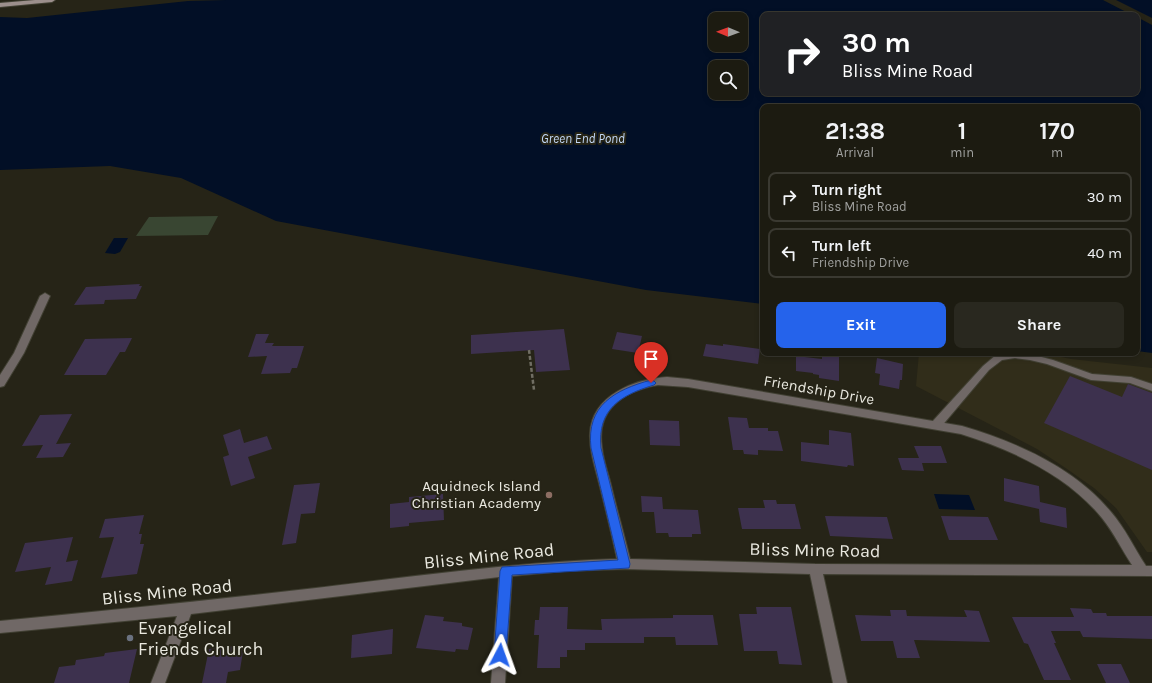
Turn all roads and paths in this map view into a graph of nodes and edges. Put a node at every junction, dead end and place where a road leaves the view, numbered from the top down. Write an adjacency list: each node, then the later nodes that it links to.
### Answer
1 (52, 0): 2 (main road)
2 (0, 5)
3 (45, 296): 7 (street)
4 (529, 350): 9 (path)
5 (999, 356): 10 (lane)
6 (1022, 356): 8 (lane)
7 (0, 383)
8 (1152, 388)
9 (534, 390)
10 (936, 425): 11 (street, Friendship Drive); 14 (street, Friendship Drive)
11 (625, 564): 12 (street, Bliss Mine Road); 13 (street, Bliss Mine Road)
12 (815, 569): 14 (street, Bliss Mine Road); 19 (street)
13 (506, 571): 15 (street, Bliss Mine Road); 18 (street)
14 (1147, 571)
15 (186, 609): 16 (street, Bliss Mine Road); 17 (street)
16 (0, 627)
17 (158, 683)
18 (498, 683)
19 (840, 683)

